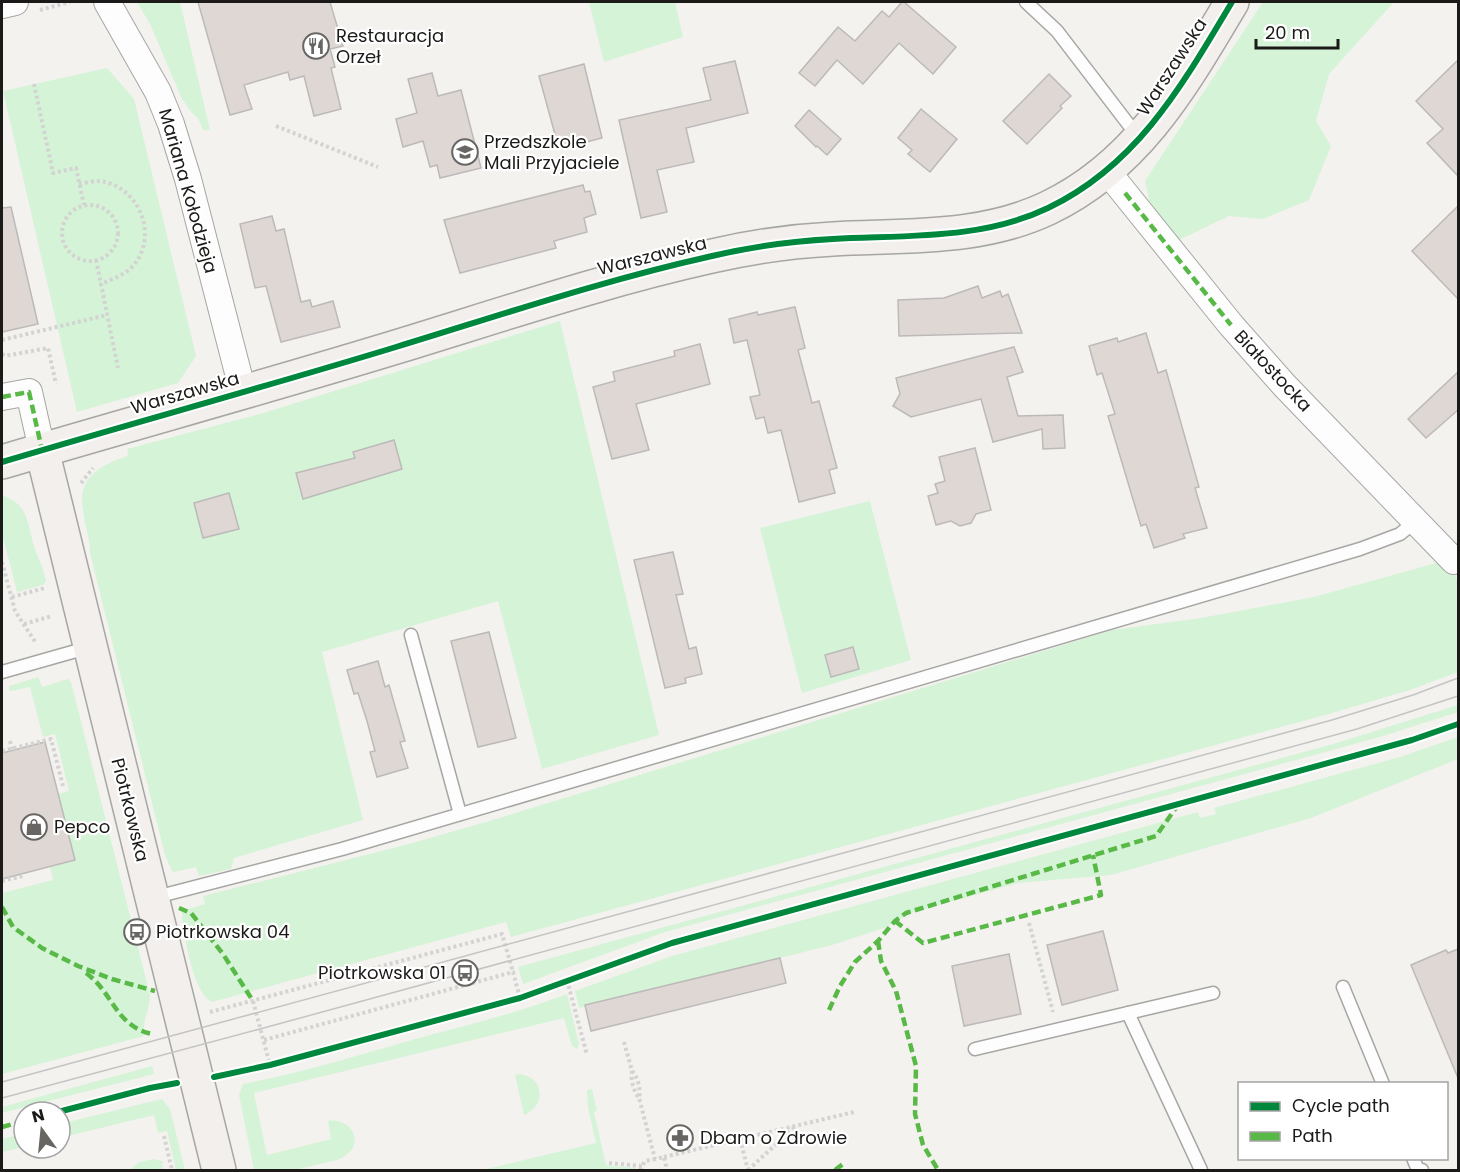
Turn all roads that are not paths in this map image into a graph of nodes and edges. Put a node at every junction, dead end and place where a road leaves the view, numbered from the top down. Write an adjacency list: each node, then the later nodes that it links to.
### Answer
1 (15, 2): 5 (street)
2 (107, 2): 8 (street, Mariana Kołodzieja)
3 (1026, 2): 6 (lane)
4 (1232, 2): 6 (street, Warszawska)
5 (2, 5)
6 (1143, 136): 7 (street, Warszawska)
7 (1106, 170): 8 (street, Warszawska); 12 (street, Białostocka)
8 (243, 392): 10 (street, Warszawska)
9 (2, 397): 10 (street)
10 (42, 450): 11 (street, Warszawska); 15 (street, Piotrkowska)
11 (2, 462)
12 (1417, 520): 13 (street, Białostocka); 17 (lane)
13 (1454, 561)
14 (411, 635): 17 (lane)
15 (90, 647): 16 (lane); 18 (street, Piotrkowska)
16 (2, 672)
17 (460, 814): 18 (lane)
18 (152, 898): 24 (street, Piotrkowska)
19 (1343, 987): 23 (lane)
20 (1214, 993): 21 (lane)
21 (1128, 1012): 22 (lane); 25 (lane)
22 (975, 1049)
23 (1383, 1082)
24 (219, 1170)
25 (1201, 1170)

